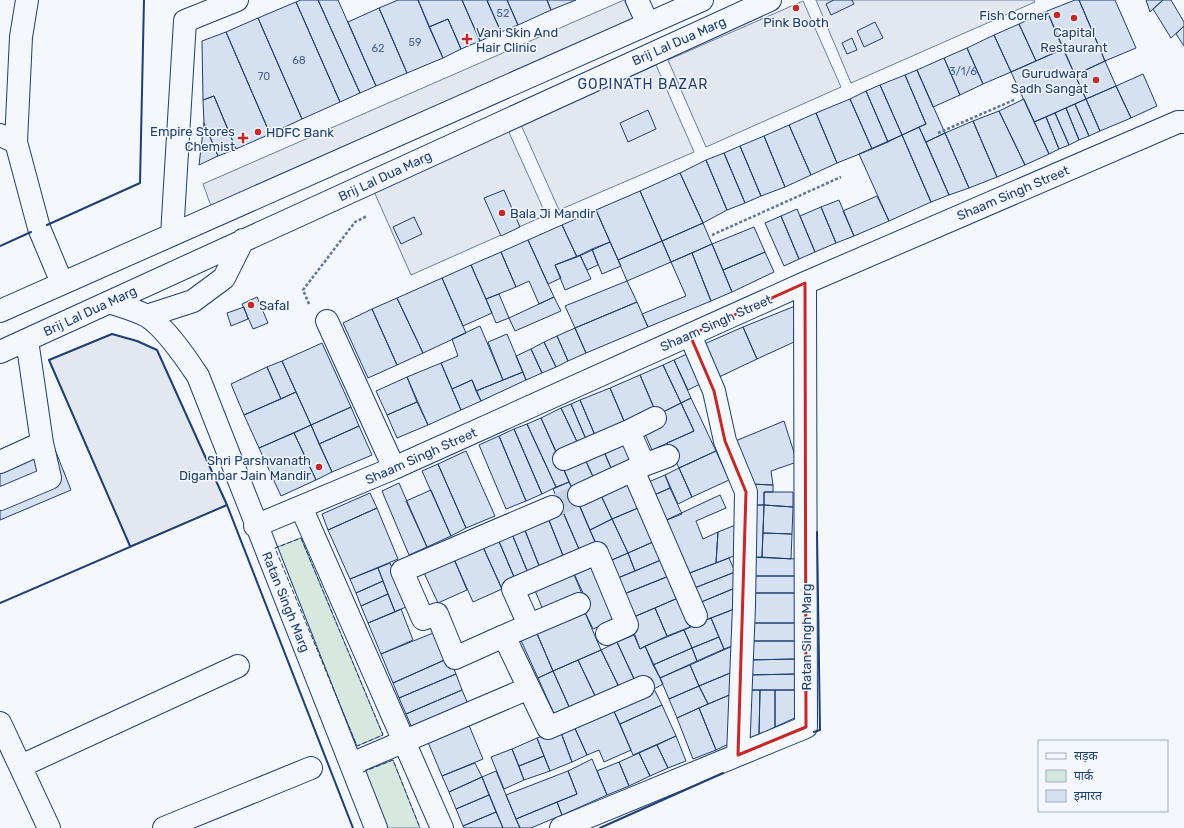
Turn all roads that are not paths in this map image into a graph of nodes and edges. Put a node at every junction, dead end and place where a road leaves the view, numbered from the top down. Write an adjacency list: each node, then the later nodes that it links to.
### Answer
1 (27, 0): 8 (street)
2 (237, 0): 9 (street)
3 (637, 0): 6 (street)
4 (702, 0): 6 (street)
5 (770, 0): 10 (street, Brij Lal Dua Marg)
6 (648, 24): 9 (street)
7 (1181, 122): 11 (street, Shaam Singh Street)
8 (8, 139): 12 (street)
9 (172, 235): 12 (street)
10 (243, 240): 13 (street, Brij Lal Dua Marg); 15 (street)
11 (804, 283): 17 (street, Shaam Singh Street); 43 (street, Ratan Singh Marg)
12 (62, 284): 14 (street)
13 (109, 302): 15 (street); 18 (street, Brij Lal Dua Marg)
14 (0, 311)
15 (147, 316): 32 (street, Ratan Singh Marg)
16 (327, 321): 26 (street)
17 (690, 335): 26 (street, Shaam Singh Street); 43 (street)
18 (27, 340): 19 (street, Brij Lal Dua Marg); 22 (street)
19 (0, 352)
20 (655, 418): 21 (street)
21 (629, 431): 24 (street); 27 (street)
22 (42, 443): 25 (street); 29 (street)
23 (668, 456): 27 (street)
24 (564, 459)
25 (0, 462)
26 (394, 468): 30 (street, Shaam Singh Street)
27 (639, 468): 28 (street); 34 (street)
28 (579, 495)
29 (0, 499)
30 (301, 507): 32 (street, Shaam Singh Street); 42 (street)
31 (552, 507): 37 (street)
32 (255, 526): 44 (street, Ratan Singh Marg)
33 (579, 604): 35 (street)
34 (696, 616)
35 (529, 625): 36 (street); 37 (street)
36 (607, 634)
37 (504, 636): 40 (street)
38 (238, 666): 45 (street)
39 (643, 687): 40 (street)
40 (529, 688): 42 (street)
41 (0, 723): 45 (street)
42 (406, 742): 44 (street); 50 (street)
43 (738, 755): 51 (street, Ratan Singh Marg)
44 (351, 764): 49 (street, Ratan Singh Marg)
45 (21, 766): 47 (street)
46 (311, 768): 48 (street)
47 (49, 828)
48 (164, 828)
49 (376, 828)
50 (442, 828)
51 (561, 828)

